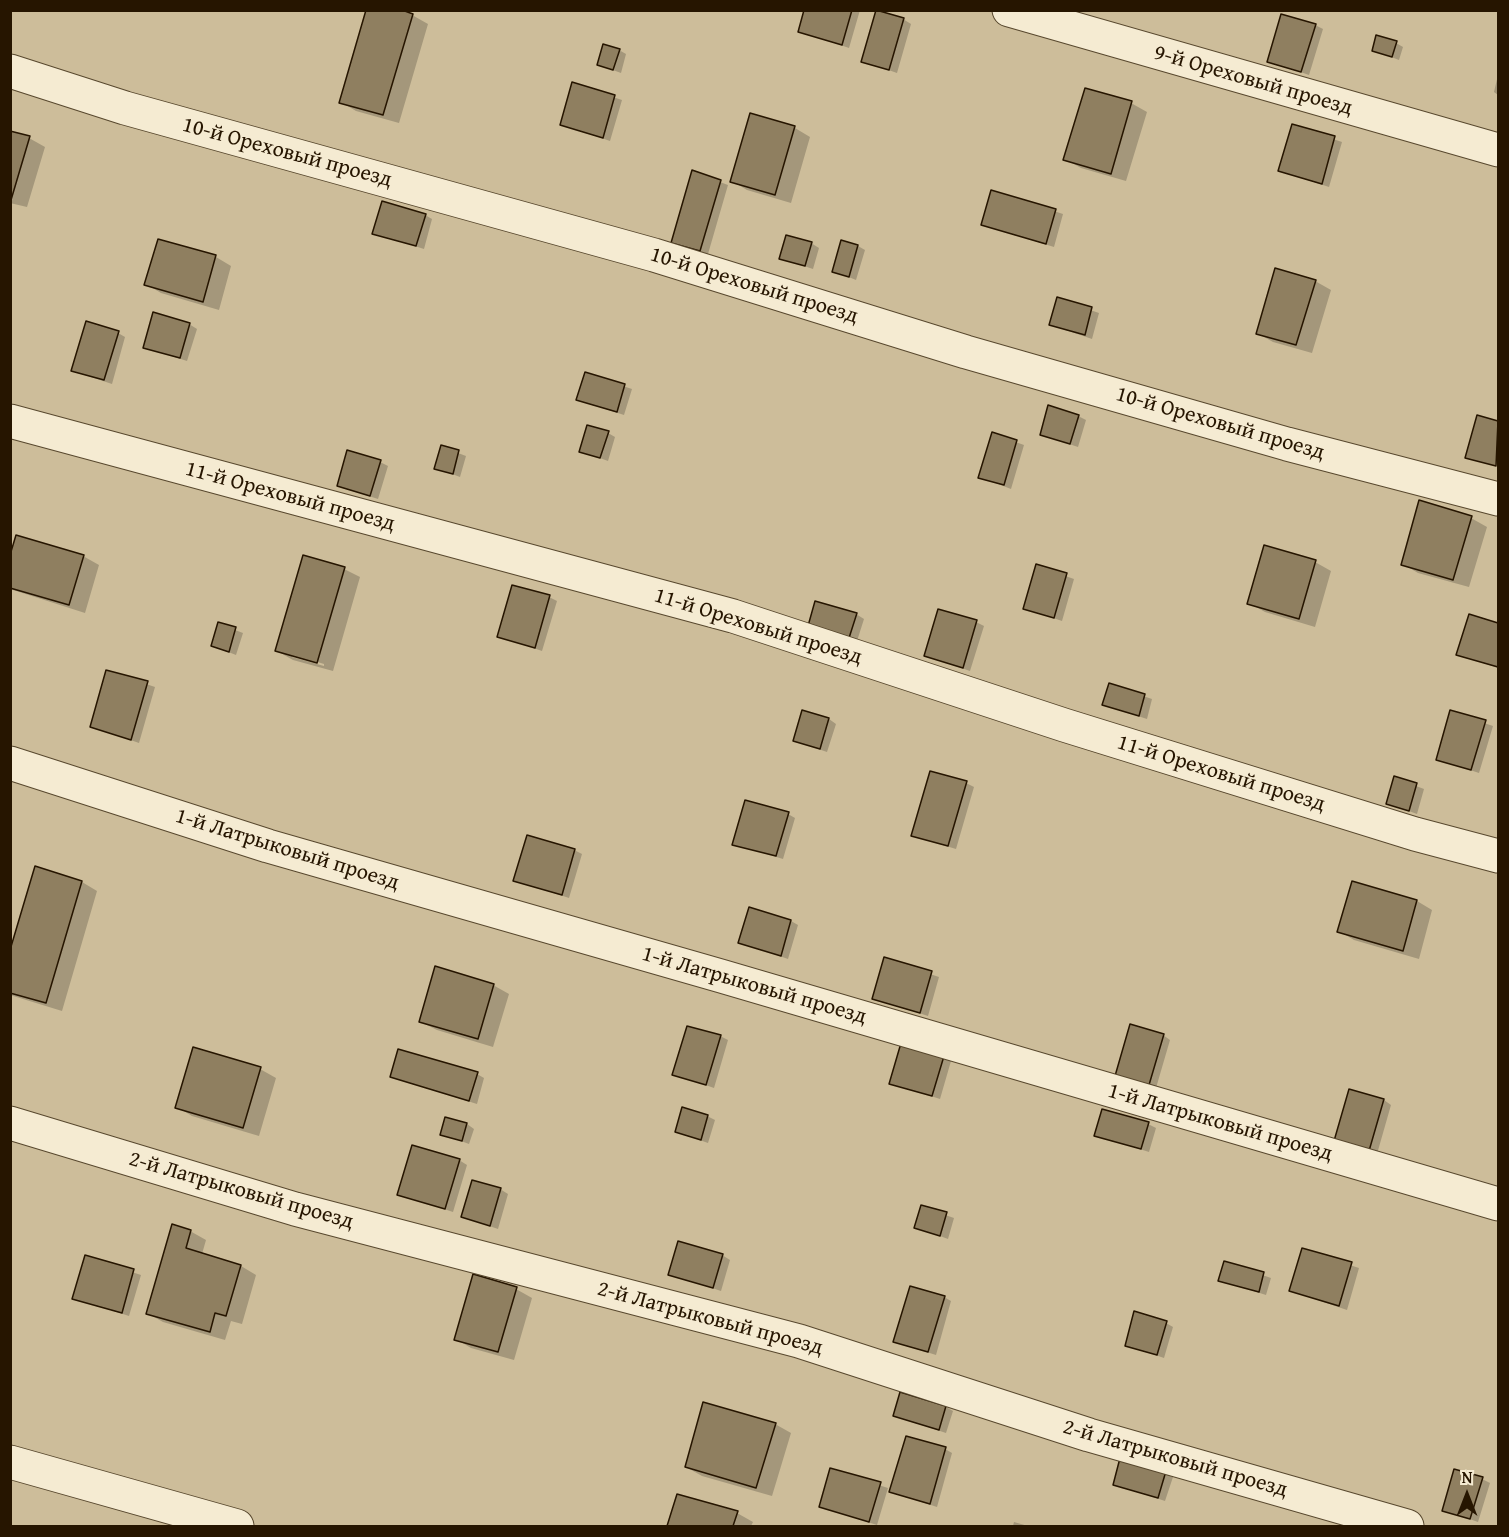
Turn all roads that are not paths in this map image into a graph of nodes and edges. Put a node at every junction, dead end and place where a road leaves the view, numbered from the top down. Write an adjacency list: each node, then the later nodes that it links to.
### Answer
1 (1009, 10): 3 (lane, 9-й Ореховый проезд)
2 (10, 70): 5 (lane, 10-й Ореховый проезд)
3 (1498, 150)
4 (10, 421): 7 (lane, 11-й Ореховый проезд)
5 (1498, 500)
6 (10, 763): 9 (lane, 1-й Латрыковый проезд)
7 (1498, 856)
8 (10, 1123): 12 (lane, 2-й Латрыковый проезд)
9 (1498, 1203)
10 (10, 1462): 11 (lane)
11 (237, 1527)
12 (1407, 1527)

